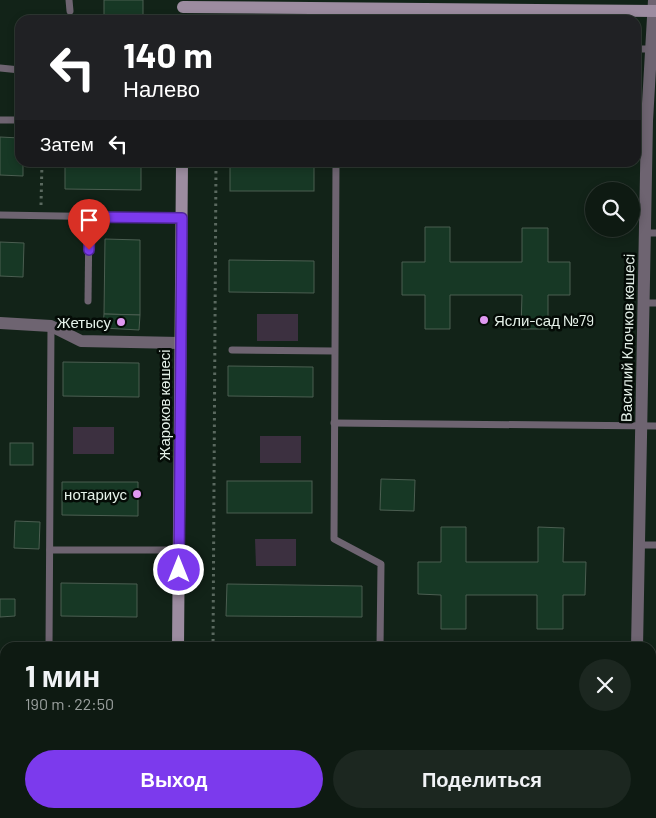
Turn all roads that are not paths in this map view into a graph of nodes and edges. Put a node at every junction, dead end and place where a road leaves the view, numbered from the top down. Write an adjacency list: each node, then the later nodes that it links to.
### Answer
1 (70, 0): 4 (lane)
2 (655, 8): 5 (main road); 7 (street, Василий Клочков көшесі)
3 (183, 9): 5 (main road)
4 (70, 11)
5 (336, 14)
6 (641, 49): 7 (lane)
7 (653, 49): 12 (street, Василий Клочков көшесі)
8 (0, 68): 9 (lane)
9 (15, 70)
10 (0, 120): 11 (lane)
11 (15, 120)
12 (642, 121): 13 (street, Василий Клочков көшесі)
13 (651, 156): 19 (street, Василий Клочков көшесі)
14 (182, 167): 18 (main road, Жароков көшесі)
15 (336, 167): 26 (lane)
16 (0, 215): 17 (lane)
17 (90, 217): 18 (lane); 20 (lane)
18 (182, 218): 24 (main road, Жароков көшесі)
19 (650, 233): 21 (street, Василий Клочков көшесі)
20 (88, 301)
21 (650, 303): 28 (street, Василий Клочков көшесі)
22 (0, 323): 23 (street)
23 (51, 326): 24 (street); 32 (lane)
24 (180, 343): 33 (main road, Жароков көшесі)
25 (232, 350): 26 (lane)
26 (334, 351): 27 (lane)
27 (334, 424): 28 (lane); 36 (lane)
28 (643, 426): 29 (lane); 30 (street, Василий Клочков көшесі)
29 (656, 426)
30 (639, 545): 31 (lane); 37 (street, Василий Клочков көшесі)
31 (656, 545)
32 (50, 550): 33 (lane); 34 (lane)
33 (179, 550): 35 (main road, Жароков көшесі)
34 (49, 642)
35 (178, 642)
36 (380, 642)
37 (638, 642)

